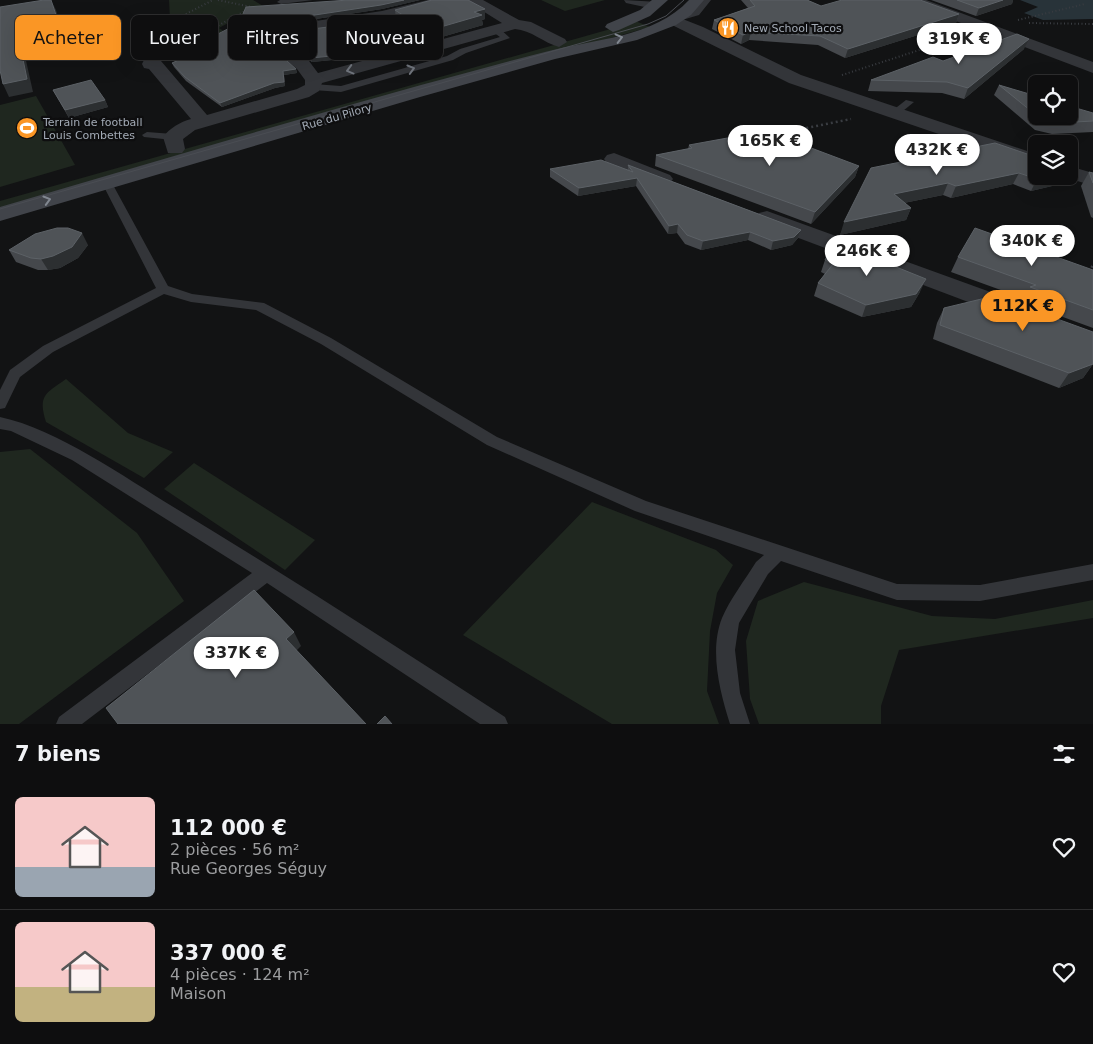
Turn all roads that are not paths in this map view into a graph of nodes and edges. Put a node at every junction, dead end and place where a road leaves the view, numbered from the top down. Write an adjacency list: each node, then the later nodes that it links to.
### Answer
1 (308, 0): 8 (lane)
2 (445, 0): 10 (street)
3 (472, 0): 13 (street)
4 (632, 0): 9 (street)
5 (697, 0): 11 (main road, Rue du Pilory)
6 (707, 0): 11 (lane)
7 (913, 0): 19 (street)
8 (282, 2)
9 (654, 6): 11 (main road); 15 (main road, Rue du Pilory)
10 (386, 15)
11 (675, 21): 24 (street); 28 (main road, Rue du Pilory, one-way to 11)
12 (327, 22): 20 (street)
13 (515, 24): 14 (street); 15 (street)
14 (496, 30): 16 (street); 20 (lane, one-way to 14)
15 (559, 42): 23 (main road, Rue du Pilory)
16 (443, 45)
17 (392, 60): 20 (street, one-way to 20)
18 (150, 64): 21 (street)
19 (1093, 68)
20 (313, 84): 21 (street)
21 (202, 121): 23 (street)
22 (146, 135): 23 (lane)
23 (174, 143): 30 (main road, Rue du Pilory)
24 (1028, 157)
25 (614, 159): 29 (street)
26 (1078, 175): 27 (street)
27 (1093, 180)
28 (107, 183): 32 (main road, Rue du Pilory, one-way to 28); 33 (lane)
29 (687, 188)
30 (0, 198)
31 (751, 212): 34 (street)
32 (0, 214)
33 (163, 288): 35 (lane); 37 (lane)
34 (1040, 320)
35 (0, 404)
36 (0, 423): 39 (lane)
37 (778, 552): 38 (lane); 42 (lane)
38 (1093, 572)
39 (266, 574): 40 (lane); 41 (lane)
40 (72, 722)
41 (488, 722)
42 (740, 724)

